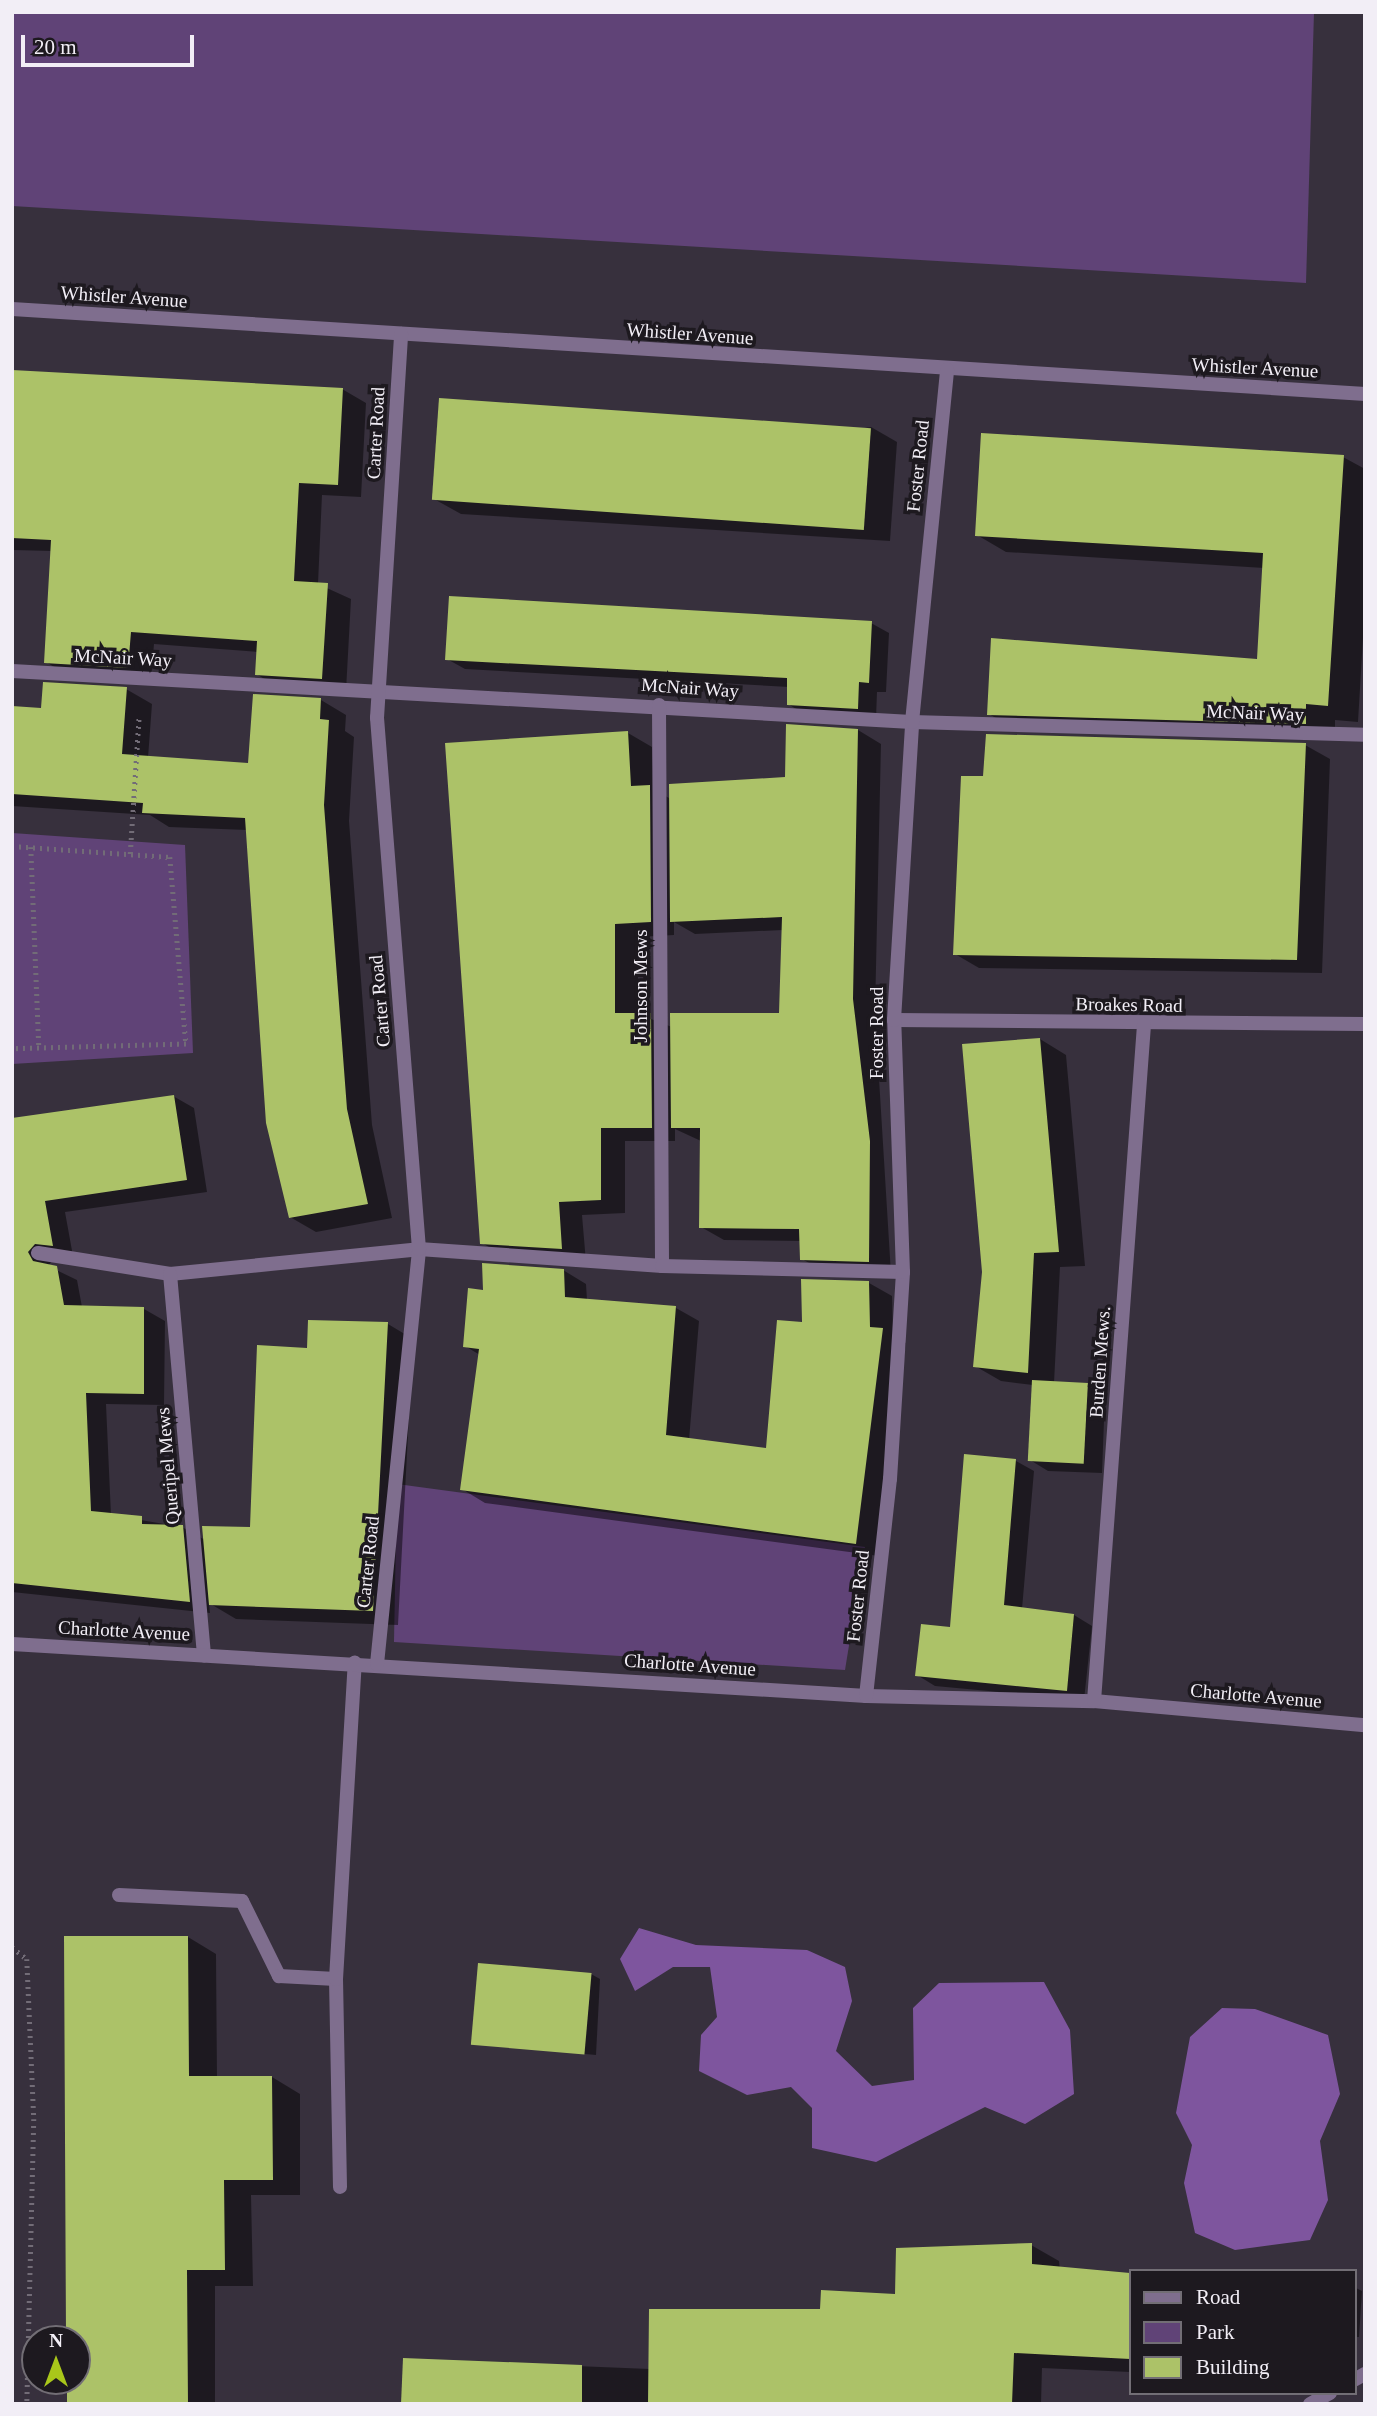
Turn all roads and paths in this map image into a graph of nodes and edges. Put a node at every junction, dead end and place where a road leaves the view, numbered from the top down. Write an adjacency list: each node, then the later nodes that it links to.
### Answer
1 (12, 309): 2 (street, Whistler Avenue)
2 (401, 334): 3 (street, Whistler Avenue); 7 (street, Carter Road)
3 (947, 370): 4 (street, Whistler Avenue); 9 (street, Foster Road)
4 (1365, 394)
5 (12, 671): 6 (street, McNair Way)
6 (141, 679): 7 (street, McNair Way); 13 (path)
7 (380, 693): 8 (street, McNair Way); 19 (street, Carter Road)
8 (659, 705): 9 (street, McNair Way); 21 (street, Johnson Mews)
9 (912, 722): 10 (street, McNair Way); 14 (street, Foster Road)
10 (1365, 735)
11 (12, 846): 12 (path)
12 (32, 847): 13 (path); 17 (path)
13 (130, 854): 17 (path)
14 (894, 1020): 16 (street, Broakes Road); 22 (street, Foster Road)
15 (1365, 1024): 16 (street, Broakes Road)
16 (1144, 1025): 29 (street, Burden Mews.)
17 (39, 1048): 18 (path)
18 (12, 1049)
19 (419, 1249): 21 (street); 23 (street); 27 (street, Carter Road)
20 (37, 1253): 23 (street)
21 (662, 1266): 22 (street)
22 (903, 1272): 28 (street, Foster Road)
23 (170, 1274): 25 (street, Queripel Mews)
24 (12, 1644): 25 (street, Charlotte Avenue)
25 (204, 1655): 26 (street, Charlotte Avenue)
26 (355, 1663): 27 (street, Charlotte Avenue); 33 (street)
27 (377, 1664): 28 (street, Charlotte Avenue)
28 (866, 1696): 29 (street, Charlotte Avenue)
29 (1094, 1701): 30 (street, Charlotte Avenue)
30 (1365, 1725)
31 (119, 1895): 33 (street)
32 (12, 1947): 36 (path)
33 (335, 1979): 34 (street)
34 (340, 2188)
35 (1326, 2395): 37 (street)
36 (27, 2404)
37 (1310, 2404)

